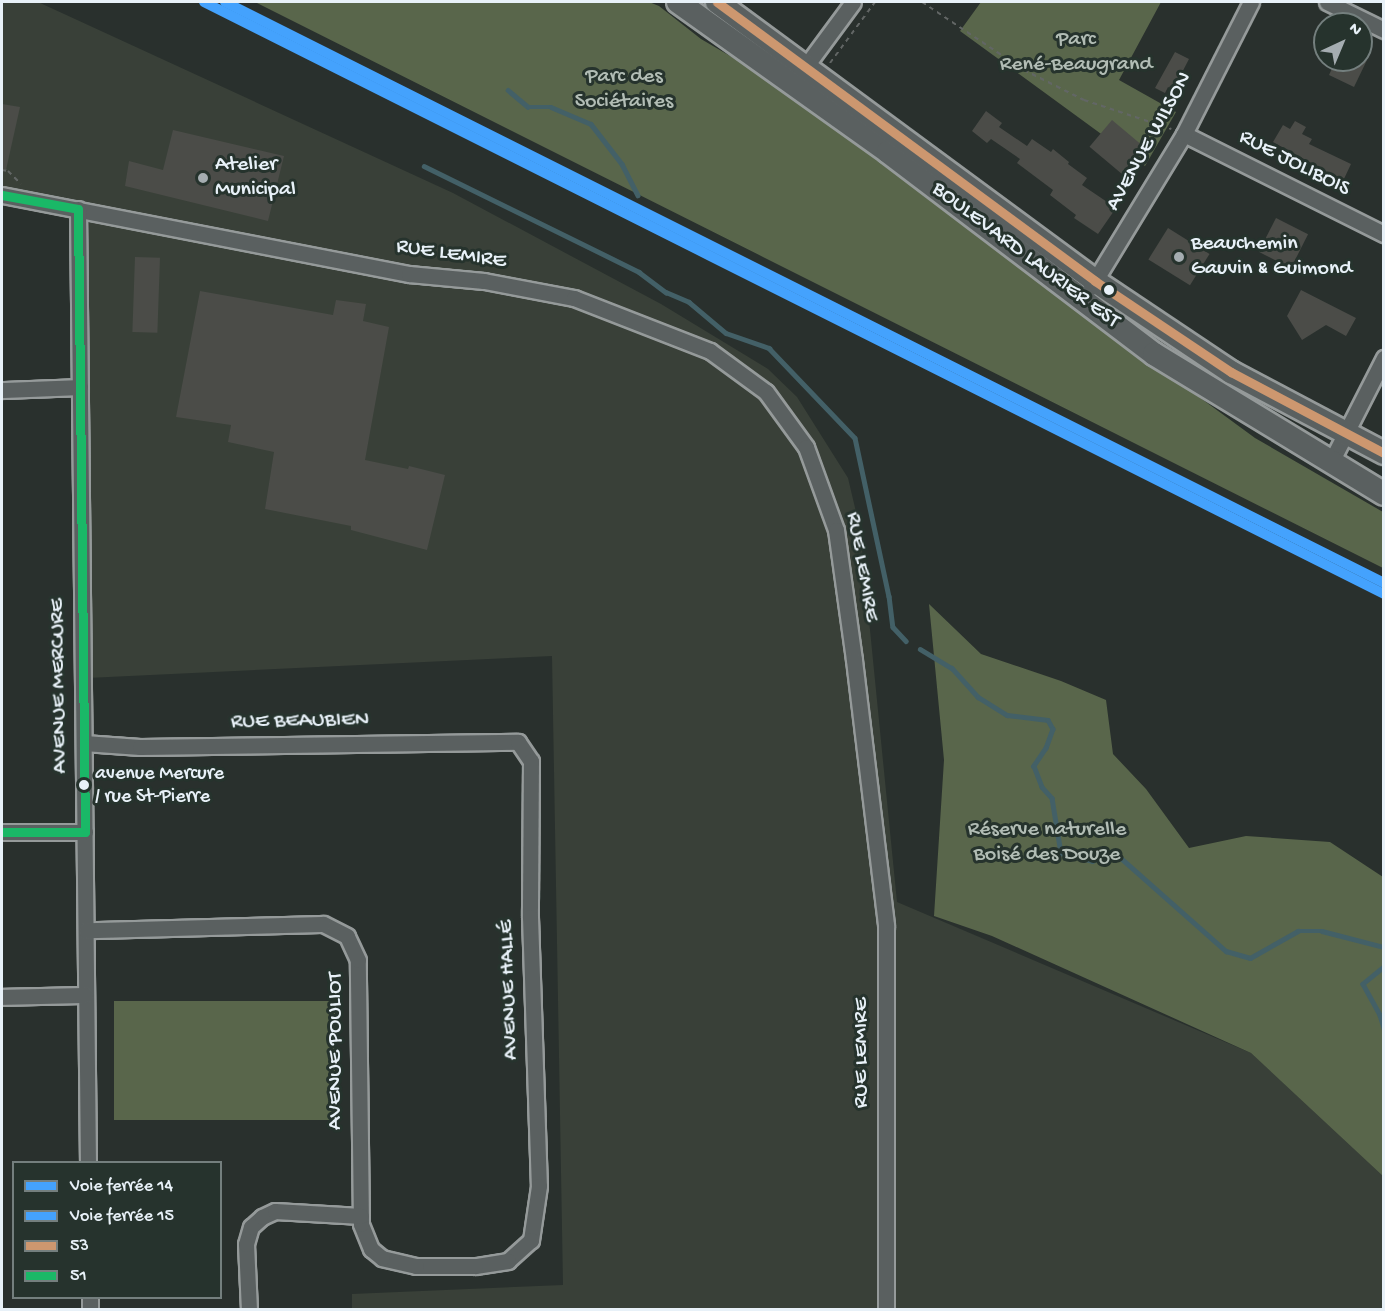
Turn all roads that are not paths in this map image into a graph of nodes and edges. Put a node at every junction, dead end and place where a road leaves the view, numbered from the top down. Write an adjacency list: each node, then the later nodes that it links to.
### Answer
1 (678, 2): 7 (main road, BOULEVARD LAURIER EST)
2 (717, 2): 7 (main road, BOULEVARD LAURIER EST)
3 (852, 2): 7 (street)
4 (1251, 2): 8 (street, AVENUE WILSON)
5 (1327, 2): 6 (street)
6 (1383, 30)
7 (808, 73): 12 (main road, BOULEVARD LAURIER EST); 13 (main road, BOULEVARD LAURIER EST)
8 (1184, 134): 11 (street, RUE JOLIBOIS); 12 (street, AVENUE WILSON)
9 (2, 195): 10 (street, RUE LEMIRE)
10 (78, 209): 15 (street, AVENUE MERCURE); 32 (street, RUE LEMIRE)
11 (1383, 234)
12 (1095, 281): 13 (street, AVENUE WILSON); 17 (main road, BOULEVARD LAURIER EST)
13 (1082, 299): 19 (main road, BOULEVARD LAURIER EST)
14 (1383, 358): 17 (street)
15 (80, 387): 16 (street); 21 (street, AVENUE MERCURE)
16 (2, 390)
17 (1346, 434): 18 (main road, BOULEVARD LAURIER EST); 19 (street)
18 (1383, 453)
19 (1332, 462): 20 (main road, BOULEVARD LAURIER EST)
20 (1383, 494)
21 (84, 742): 22 (street, RUE BEAUBIEN); 24 (street, AVENUE MERCURE)
22 (518, 742): 30 (street, AVENUE HALLÉ)
23 (2, 832): 24 (street)
24 (84, 832): 25 (street, AVENUE MERCURE)
25 (86, 930): 26 (street, AVENUE MERCURE); 29 (street, AVENUE POULIOT)
26 (86, 994): 27 (street); 28 (street, AVENUE MERCURE)
27 (2, 997)
28 (88, 1161)
29 (361, 1216): 30 (street, AVENUE POULIOT); 31 (street)
30 (371, 1249)
31 (249, 1310)
32 (886, 1310)

